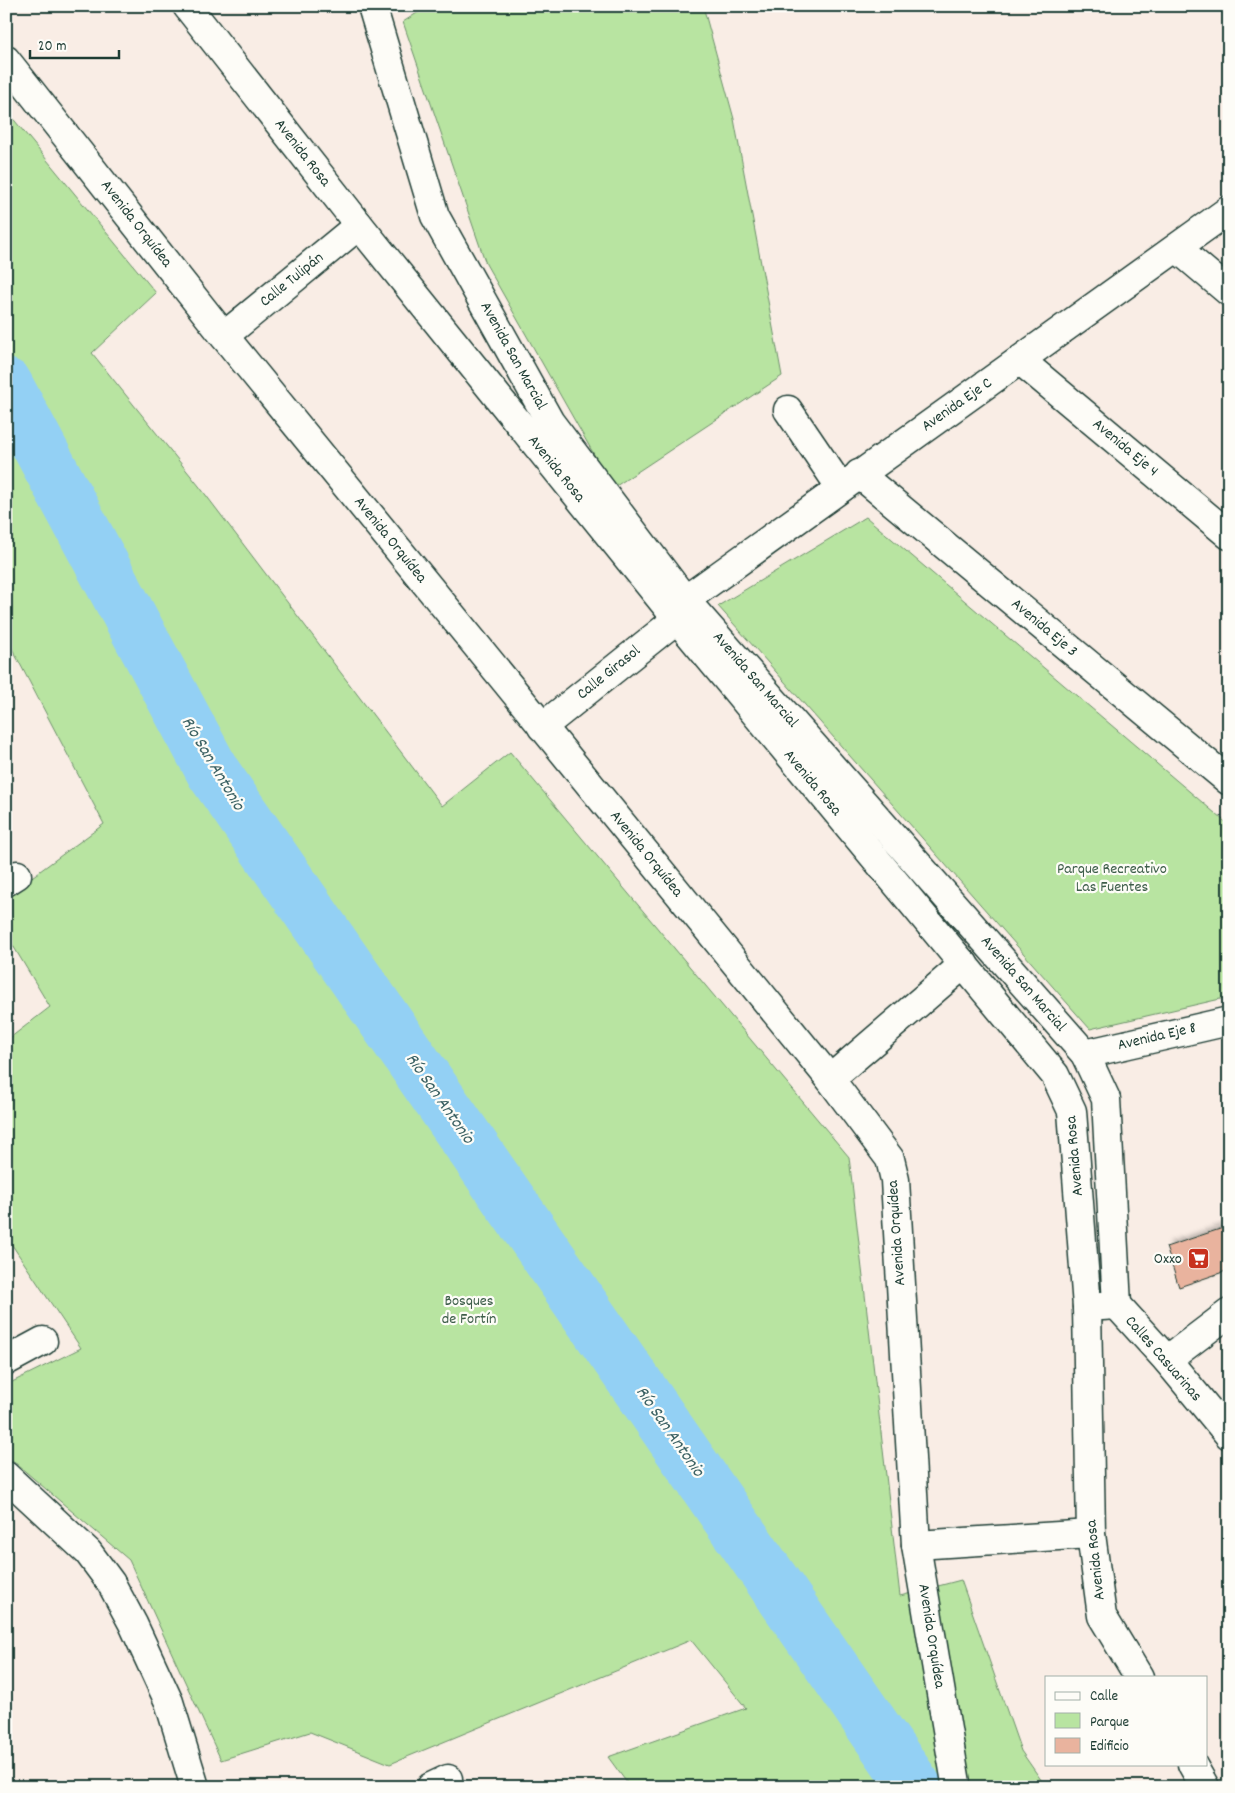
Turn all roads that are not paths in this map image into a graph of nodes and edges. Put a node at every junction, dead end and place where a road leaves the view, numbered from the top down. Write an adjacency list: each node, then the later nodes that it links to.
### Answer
1 (187, 6): 5 (street, Avenida Rosa)
2 (372, 6): 13 (street, Avenida San Marcial)
3 (6, 60): 8 (street, Avenida Orquídea)
4 (1229, 210): 6 (street, Avenida Eje C)
5 (359, 225): 8 (street, Calle Tulipán); 13 (street, Avenida Rosa)
6 (1177, 248): 7 (street); 9 (street, Avenida Eje C)
7 (1229, 292)
8 (224, 336): 14 (street, Avenida Orquídea)
9 (1021, 361): 11 (street, Avenida Eje C); 12 (street, Avenida Eje 4)
10 (788, 410): 11 (street, Avenida Eje 3)
11 (850, 481): 13 (street, Avenida Eje C); 15 (street, Avenida Eje 3)
12 (1229, 535)
13 (681, 610): 14 (street, Calle Girasol); 16 (street, Avenida Rosa); 18 (street, Avenida San Marcial)
14 (542, 728): 19 (street, Avenida Orquídea)
15 (1229, 781)
16 (964, 964): 19 (street); 21 (street, Avenida Rosa)
17 (1229, 1021): 18 (street, Avenida Eje 8)
18 (1085, 1054): 20 (street, Avenida San Marcial)
19 (830, 1079): 29 (street, Avenida Orquídea)
20 (1117, 1305): 21 (street); 24 (street, Calles Casuarinas)
21 (1087, 1307): 28 (street, Avenida Rosa)
22 (1229, 1314): 24 (street)
23 (44, 1341): 25 (street)
24 (1167, 1360): 26 (street, Calles Casuarinas)
25 (6, 1361)
26 (1229, 1435)
27 (6, 1476): 33 (street)
28 (1091, 1534): 29 (street); 30 (street, Avenida Rosa)
29 (916, 1545): 32 (street, Avenida Orquídea)
30 (1138, 1676)
31 (1193, 1766): 34 (street)
32 (956, 1783)
33 (195, 1787)
34 (1206, 1787)

